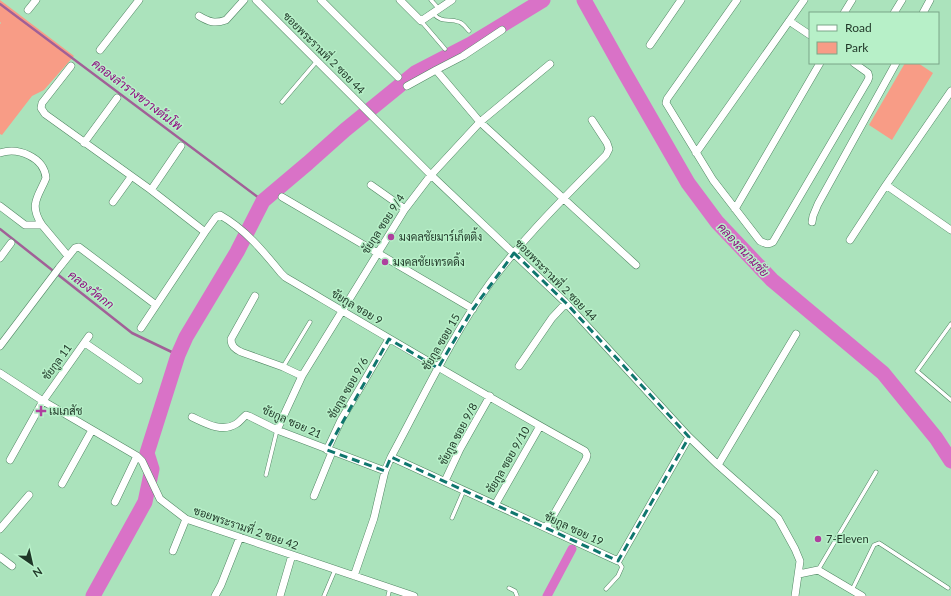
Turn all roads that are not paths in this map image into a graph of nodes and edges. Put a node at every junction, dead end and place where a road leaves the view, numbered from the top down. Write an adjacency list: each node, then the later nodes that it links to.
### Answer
1 (36, 0): 15 (street)
2 (139, 0): 28 (street)
3 (244, 0): 20 (street)
4 (256, 0): 29 (street, ซอยพระรามที่ 2 ซอย 44)
5 (321, 0): 36 (street)
6 (400, 0): 21 (street)
7 (431, 0): 16 (lane)
8 (452, 0): 16 (street)
9 (681, 0): 26 (street)
10 (737, 0): 46 (street)
11 (804, 0): 22 (street)
12 (852, 0): 17 (street)
13 (902, 0): 18 (street)
14 (930, 0): 19 (street)
15 (28, 10)
16 (436, 11): 21 (street); 24 (lane)
17 (845, 12)
18 (895, 12)
19 (924, 12)
20 (198, 16)
21 (421, 21): 27 (lane)
22 (789, 21): 25 (street); 46 (street)
23 (502, 30): 35 (street)
24 (469, 31)
25 (809, 34)
26 (650, 45)
27 (445, 49)
28 (100, 50)
29 (317, 61): 40 (lane); 47 (street, ซอยพระรามที่ 2 ซอย 44)
30 (550, 64): 42 (street, ชัยกูล ซอย 9/4)
31 (819, 64): 57 (street)
32 (855, 64): 57 (street)
33 (895, 64): 58 (street)
34 (71, 66): 43 (street)
35 (436, 70): 37 (street); 42 (street)
36 (398, 77)
37 (407, 86)
38 (951, 91): 50 (street)
39 (117, 98): 43 (street)
40 (282, 102)
41 (592, 120): 53 (street, ชัยกูล ซอย 15)
42 (480, 122): 47 (street, ชัยกูล ซอย 9/4); 53 (street)
43 (84, 143): 48 (street)
44 (182, 146): 51 (street)
45 (0, 153): 59 (street)
46 (696, 153): 57 (street)
47 (431, 175): 56 (street, ชัยกูล ซอย 9/4); 65 (street, ซอยพระรามที่ 2 ซอย 44)
48 (131, 177): 51 (street); 54 (street)
49 (371, 185): 56 (street)
50 (886, 185): 60 (street); 62 (street)
51 (151, 190): 61 (street)
52 (282, 197): 64 (street)
53 (564, 198): 65 (street, ชัยกูล ซอย 15); 68 (street)
54 (113, 202)
55 (0, 206): 59 (street)
56 (405, 209): 64 (street, ชัยกูล ซอย 9/4)
57 (735, 209)
58 (812, 222)
59 (42, 225): 66 (street)
60 (951, 230)
61 (205, 232): 71 (street, ชัยกูล ซอย 9); 73 (street, ชัยกูล ซอย 9)
62 (850, 240)
63 (11, 243): 67 (street)
64 (377, 253): 72 (street); 73 (street, ชัยกูล ซอย 9/4)
65 (514, 253): 70 (street, ซอยพระรามที่ 2 ซอย 44); 72 (street, ชัยกูล ซอย 15)
66 (68, 256): 71 (street); 79 (street)
67 (0, 258)
68 (636, 265)
69 (255, 296): 81 (street)
70 (566, 303): 80 (street); 93 (street, ซอยพระรามที่ 2 ซอย 44)
71 (156, 305): 76 (street, ชัยกูล ซอย 9)
72 (473, 309): 82 (street, ชัยกูล ซอย 15)
73 (343, 311): 78 (street, ชัยกูล ซอย 9); 84 (street, ชัยกูล ซอย 9/4)
74 (310, 322): 81 (lane)
75 (951, 324): 87 (lane)
76 (141, 328)
77 (796, 334): 98 (street)
78 (389, 339): 82 (street, ชัยกูล ซอย 9); 94 (street, ชัยกูล ซอย 9/6)
79 (0, 346)
80 (519, 366)
81 (283, 367): 84 (street)
82 (438, 368): 86 (street, ชัยกูล ซอย 9); 96 (street, ชัยกูล ซอย 15)
83 (0, 373): 88 (street, ซอยพระรามที่ 2 ซอย 42)
84 (302, 376): 92 (street, ชัยกูล ซอย 9/4)
85 (139, 380): 88 (street, ชัยกูล 11)
86 (490, 396): 90 (street, ชัยกูล ซอย 9); 102 (street, ชัยกูล ซอย 9/8)
87 (951, 400)
88 (43, 401): 91 (street, ซอยพระรามที่ 2 ซอย 42); 97 (street, ชัยกูล 11)
89 (192, 417): 92 (street, ชัยกูล ซอย 21)
90 (540, 426): 108 (street, ชัยกูล ซอย 9/10); 111 (street, ชัยกูล ซอย 9)
91 (92, 430): 95 (street, ซอยพระรามที่ 2 ซอย 42); 103 (street)
92 (277, 430): 94 (street, ชัยกูล ซอย 21); 101 (lane)
93 (689, 437): 98 (street, ซอยพระรามที่ 2 ซอย 44); 117 (street)
94 (330, 451): 99 (street, ชัยกูล ซอย 21); 106 (street, ชัยกูล ซอย 9/6)
95 (137, 456): 107 (street); 110 (street, ซอยพระรามที่ 2 ซอย 42)
96 (390, 457): 99 (street, ชัยกูล ซอย 15); 102 (street, ชัยกูล ซอย 19)
97 (10, 460)
98 (718, 465): 121 (street, ซอยพระรามที่ 2 ซอย 44)
99 (385, 471): 122 (street, ชัยกูล ซอย 15)
100 (876, 472): 120 (lane)
101 (266, 475)
102 (445, 481): 104 (street, ชัยกูล ซอย 19)
103 (62, 484)
104 (464, 490): 108 (street, ชัยกูล ซอย 19); 109 (lane)
105 (29, 495): 112 (street)
106 (314, 496)
107 (115, 502)
108 (495, 505): 111 (street, ชัยกูล ซอย 19)
109 (452, 518)
110 (186, 519): 113 (street, ซอยพระรามที่ 2 ซอย 42); 114 (street)
111 (546, 528): 117 (street, ชัยกูล ซอย 19)
112 (0, 529)
113 (240, 537): 115 (street, ซอยพระรามที่ 2 ซอย 42); 128 (street)
114 (173, 551)
115 (292, 555): 119 (street, ซอยพระรามที่ 2 ซอย 42); 129 (street)
116 (0, 557): 118 (street)
117 (618, 561): 126 (lane)
118 (12, 566)
119 (335, 570): 122 (street, ซอยพระรามที่ 2 ซอย 42); 130 (lane)
120 (818, 570): 121 (street); 127 (street)
121 (799, 574): 134 (street, ซอยพระรามที่ 2 ซอย 44)
122 (354, 576): 123 (street, ซอยพระรามที่ 2 ซอย 42)
123 (390, 588): 131 (lane); 132 (street, ซอยพระรามที่ 2 ซอย 42)
124 (509, 588): 133 (lane)
125 (948, 588): 127 (lane)
126 (606, 589)
127 (850, 593): 135 (street)
128 (215, 596)
129 (280, 596)
130 (324, 596)
131 (388, 596)
132 (414, 596)
133 (517, 596)
134 (794, 596)
135 (862, 596)

